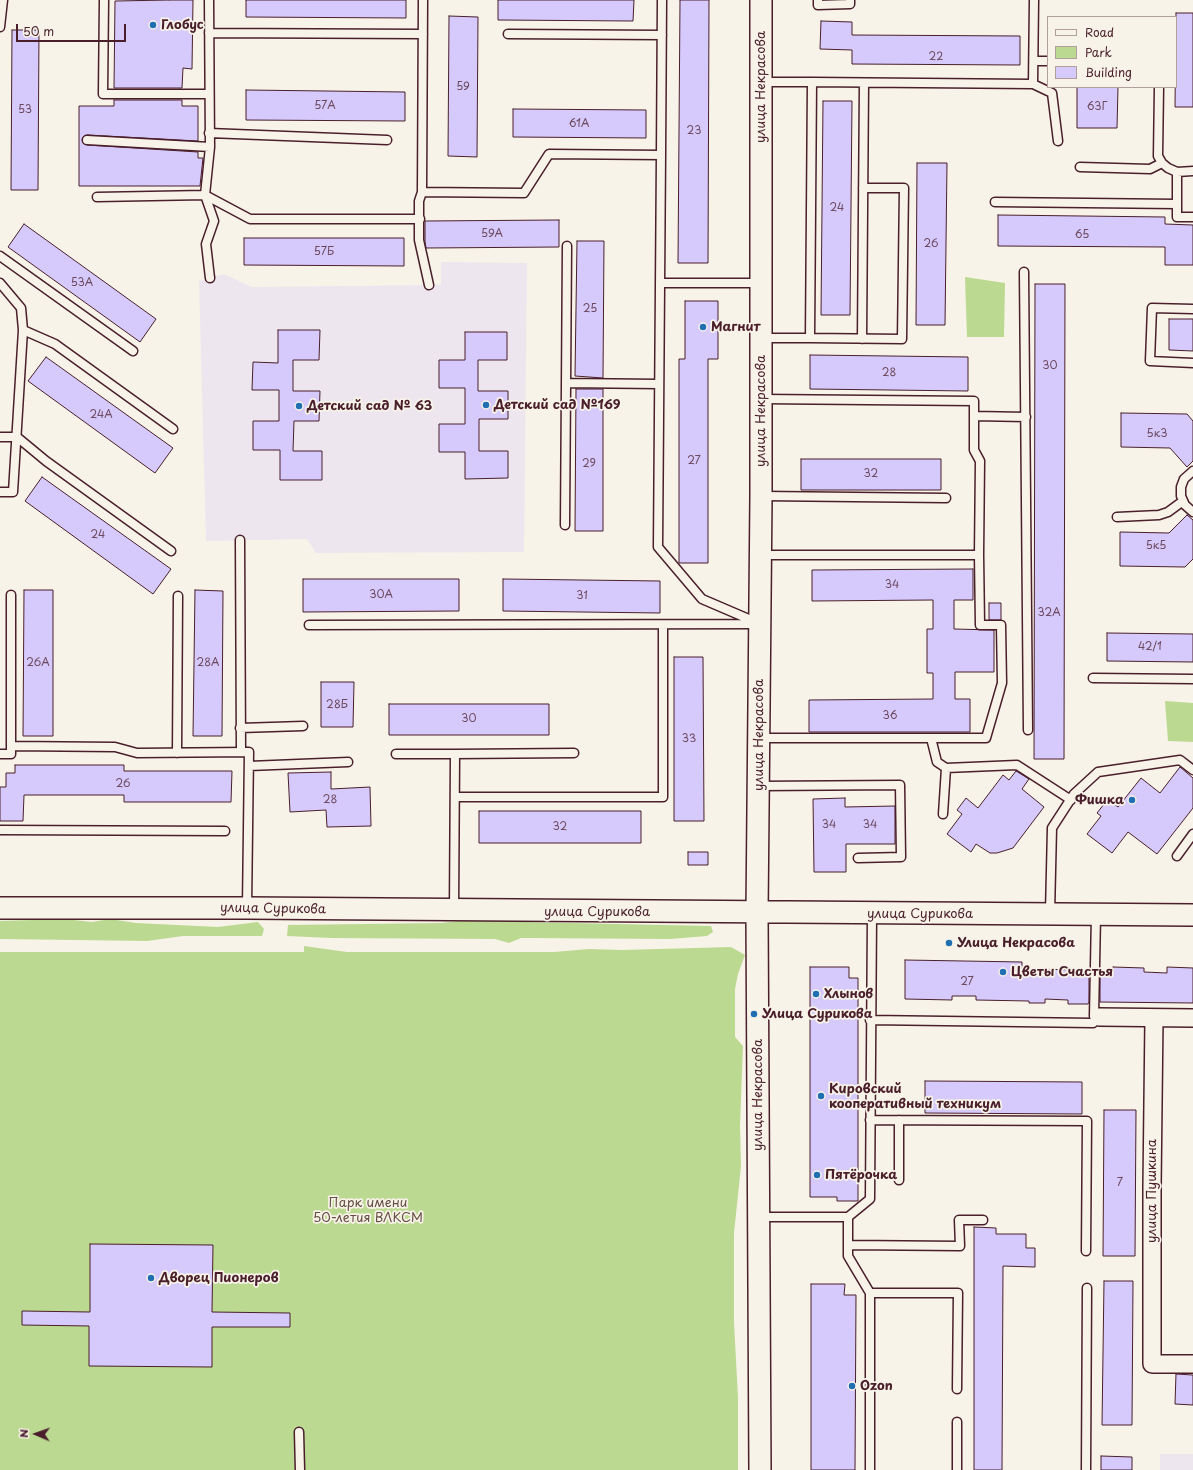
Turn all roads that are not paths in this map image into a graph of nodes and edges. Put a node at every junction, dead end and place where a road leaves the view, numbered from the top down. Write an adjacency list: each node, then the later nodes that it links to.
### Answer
1 (3, 0): 10 (lane)
2 (104, 0): 22 (lane)
3 (209, 0): 11 (lane)
4 (423, 0): 12 (lane)
5 (662, 0): 14 (lane)
6 (761, 0): 17 (street, улица Некрасова)
7 (818, 0): 8 (lane)
8 (850, 0)
9 (1034, 0): 15 (lane)
10 (0, 28)
11 (209, 33): 12 (lane); 22 (lane)
12 (423, 34): 34 (lane)
13 (508, 34): 14 (lane)
14 (662, 35): 28 (lane)
15 (1034, 61): 16 (lane); 20 (lane)
16 (1047, 61)
17 (761, 82): 18 (lane); 47 (street, улица Некрасова)
18 (812, 82): 19 (lane); 52 (lane)
19 (864, 83): 20 (lane); 33 (lane)
20 (1033, 84): 26 (lane)
21 (1159, 88): 29 (lane)
22 (209, 94): 23 (lane)
23 (210, 134): 25 (lane); 27 (lane)
24 (87, 140): 27 (lane)
25 (387, 140)
26 (1058, 141)
27 (210, 147): 35 (lane)
28 (661, 155): 34 (lane); 46 (lane)
29 (1162, 163): 30 (lane); 32 (lane)
30 (1080, 167)
31 (1193, 171): 32 (lane)
32 (1178, 172): 38 (lane)
33 (863, 188): 53 (lane); 53 (lane)
34 (422, 192): 40 (lane)
35 (205, 195): 36 (lane); 40 (lane); 44 (lane)
36 (96, 197)
37 (995, 202): 38 (lane)
38 (1177, 204): 39 (lane)
39 (1193, 217)
40 (420, 219): 48 (lane)
41 (567, 246): 56 (lane)
42 (0, 256): 54 (lane)
43 (1024, 272): 60 (lane)
44 (210, 278)
45 (0, 283): 50 (lane)
46 (660, 283): 47 (lane); 57 (lane)
47 (761, 283): 51 (street, улица Некрасова)
48 (429, 285)
49 (1193, 309): 55 (lane)
50 (23, 330): 61 (lane); 63 (lane)
51 (761, 338): 52 (lane); 58 (street, улица Некрасова)
52 (810, 338): 53 (lane)
53 (862, 339)
54 (133, 351)
55 (1193, 363)
56 (566, 384): 57 (lane); 71 (lane)
57 (660, 384): 79 (lane)
58 (761, 399): 59 (lane); 66 (street, улица Некрасова)
59 (974, 416): 60 (lane); 75 (lane)
60 (1026, 417): 85 (lane)
61 (173, 429)
62 (0, 437): 63 (lane)
63 (17, 437): 65 (lane); 73 (lane)
64 (1193, 471): 68 (lane)
65 (0, 492)
66 (761, 496): 67 (lane); 74 (street, улица Некрасова)
67 (946, 498)
68 (1183, 501): 69 (lane); 70 (lane)
69 (1193, 512)
70 (1117, 516)
71 (565, 525)
72 (240, 540): 84 (lane)
73 (171, 551)
74 (760, 555): 75 (lane); 79 (street, улица Некрасова)
75 (979, 555): 87 (lane)
76 (11, 595): 88 (lane)
77 (178, 596): 90 (lane)
78 (663, 624): 79 (lane); 80 (lane); 100 (lane)
79 (759, 624): 86 (street, улица Некрасова)
80 (309, 625)
81 (1092, 678): 82 (lane)
82 (1193, 679)
83 (303, 726): 84 (lane)
84 (240, 728): 89 (lane)
85 (1028, 730)
86 (759, 738): 87 (lane); 99 (street, улица Некрасова)
87 (931, 738): 97 (lane)
88 (11, 746): 90 (lane); 92 (lane)
89 (241, 752): 90 (lane); 96 (lane)
90 (177, 753)
91 (574, 753): 94 (lane)
92 (0, 754)
93 (396, 754): 94 (lane)
94 (455, 754): 100 (lane)
95 (348, 762): 96 (lane)
96 (249, 766): 109 (lane)
97 (946, 768): 101 (lane); 102 (lane)
98 (1193, 770): 101 (lane)
99 (759, 786): 107 (lane); 111 (street, улица Некрасова)
100 (455, 798): 110 (lane)
101 (1071, 800): 113 (lane)
102 (943, 814)
103 (0, 830): 104 (lane)
104 (225, 831)
105 (1193, 834): 106 (lane)
106 (1177, 856)
107 (858, 858)
108 (0, 908): 109 (street, улица Сурикова)
109 (247, 908): 110 (street, улица Сурикова)
110 (454, 911): 111 (street, улица Сурикова)
111 (757, 913): 112 (street, улица Сурикова); 124 (street, улица Некрасова)
112 (872, 914): 113 (street, улица Сурикова); 119 (lane)
113 (1050, 915): 114 (street, улица Сурикова)
114 (1096, 915): 115 (street, улица Сурикова); 118 (lane)
115 (1193, 915)
116 (1154, 1018): 117 (street); 118 (street); 130 (street, улица Пушкина)
117 (1193, 1018)
118 (1095, 1019): 119 (lane)
119 (870, 1020): 120 (lane)
120 (870, 1120): 121 (lane); 123 (lane)
121 (899, 1120): 122 (lane); 127 (lane)
122 (899, 1180)
123 (848, 1216): 124 (lane); 126 (lane)
124 (759, 1217): 135 (street, улица Некрасова)
125 (983, 1220): 126 (lane)
126 (848, 1245): 129 (lane)
127 (1086, 1251)
128 (1087, 1288): 138 (lane)
129 (870, 1293): 131 (lane); 136 (lane)
130 (1193, 1364)
131 (958, 1389)
132 (957, 1422): 137 (lane)
133 (299, 1432): 134 (lane)
134 (300, 1470)
135 (760, 1470)
136 (870, 1470)
137 (957, 1470)
138 (1086, 1470)

